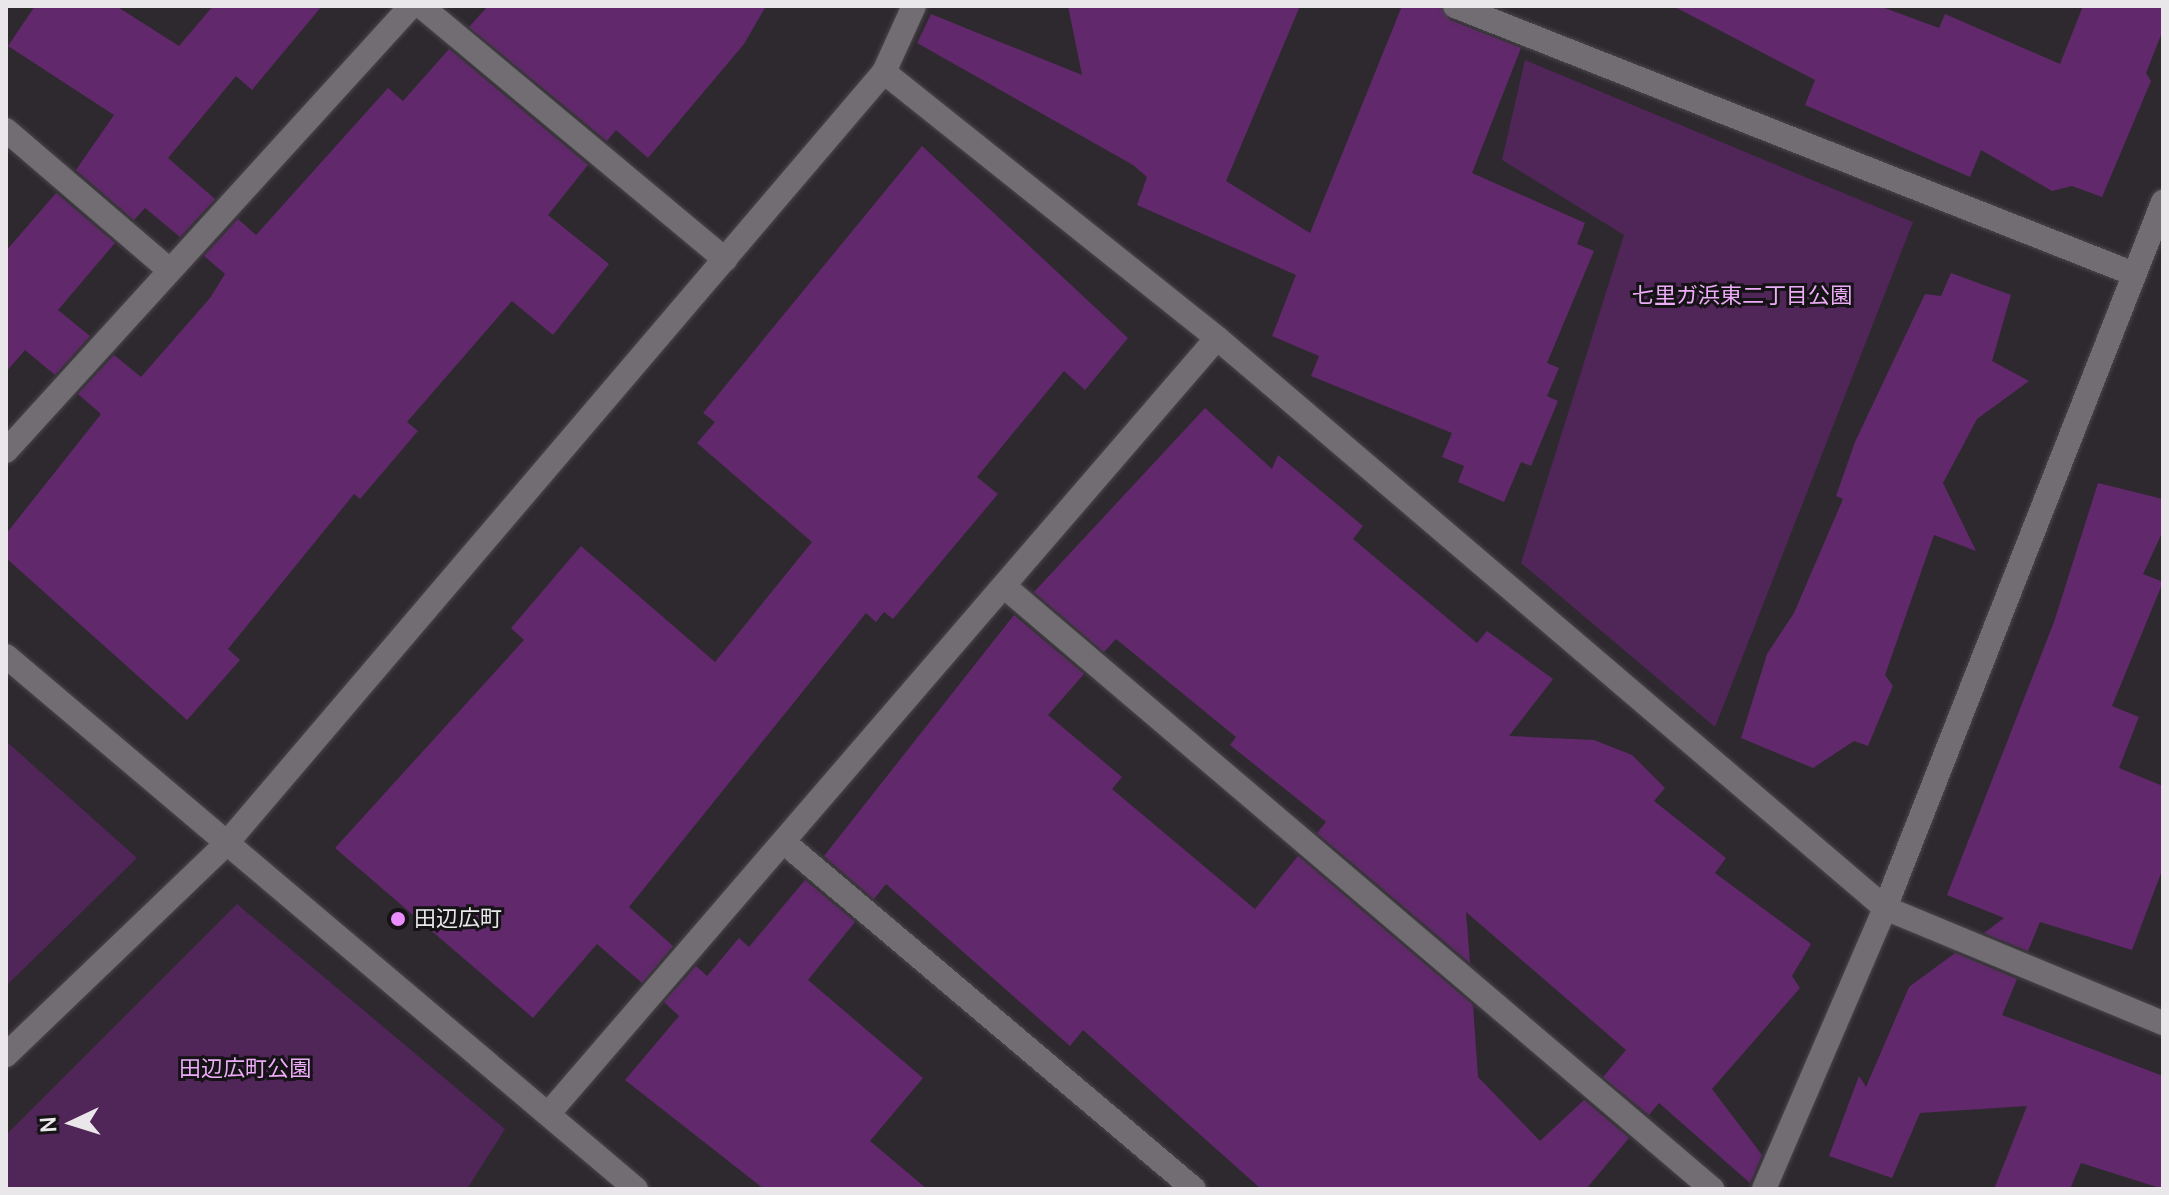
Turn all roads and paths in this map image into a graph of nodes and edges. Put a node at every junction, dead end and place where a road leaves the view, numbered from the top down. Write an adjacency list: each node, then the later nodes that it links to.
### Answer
1 (411, 6): 9 (street)
2 (421, 6): 8 (street)
3 (914, 6): 5 (street)
4 (1455, 6): 10 (street)
5 (884, 72): 8 (street); 11 (street)
6 (6, 130): 9 (street)
7 (2163, 202): 10 (street)
8 (725, 259): 15 (street)
9 (168, 269): 12 (street)
10 (2134, 274): 17 (street)
11 (1217, 338): 13 (street); 17 (street)
12 (6, 451)
13 (1005, 587): 16 (street); 23 (street)
14 (6, 656): 15 (street)
15 (226, 844): 19 (street); 20 (street)
16 (786, 844): 20 (street); 22 (street)
17 (1885, 908): 18 (street); 24 (street)
18 (2163, 1023)
19 (6, 1055)
20 (549, 1113): 21 (street)
21 (636, 1189)
22 (1194, 1189)
23 (1712, 1189)
24 (1764, 1189)

